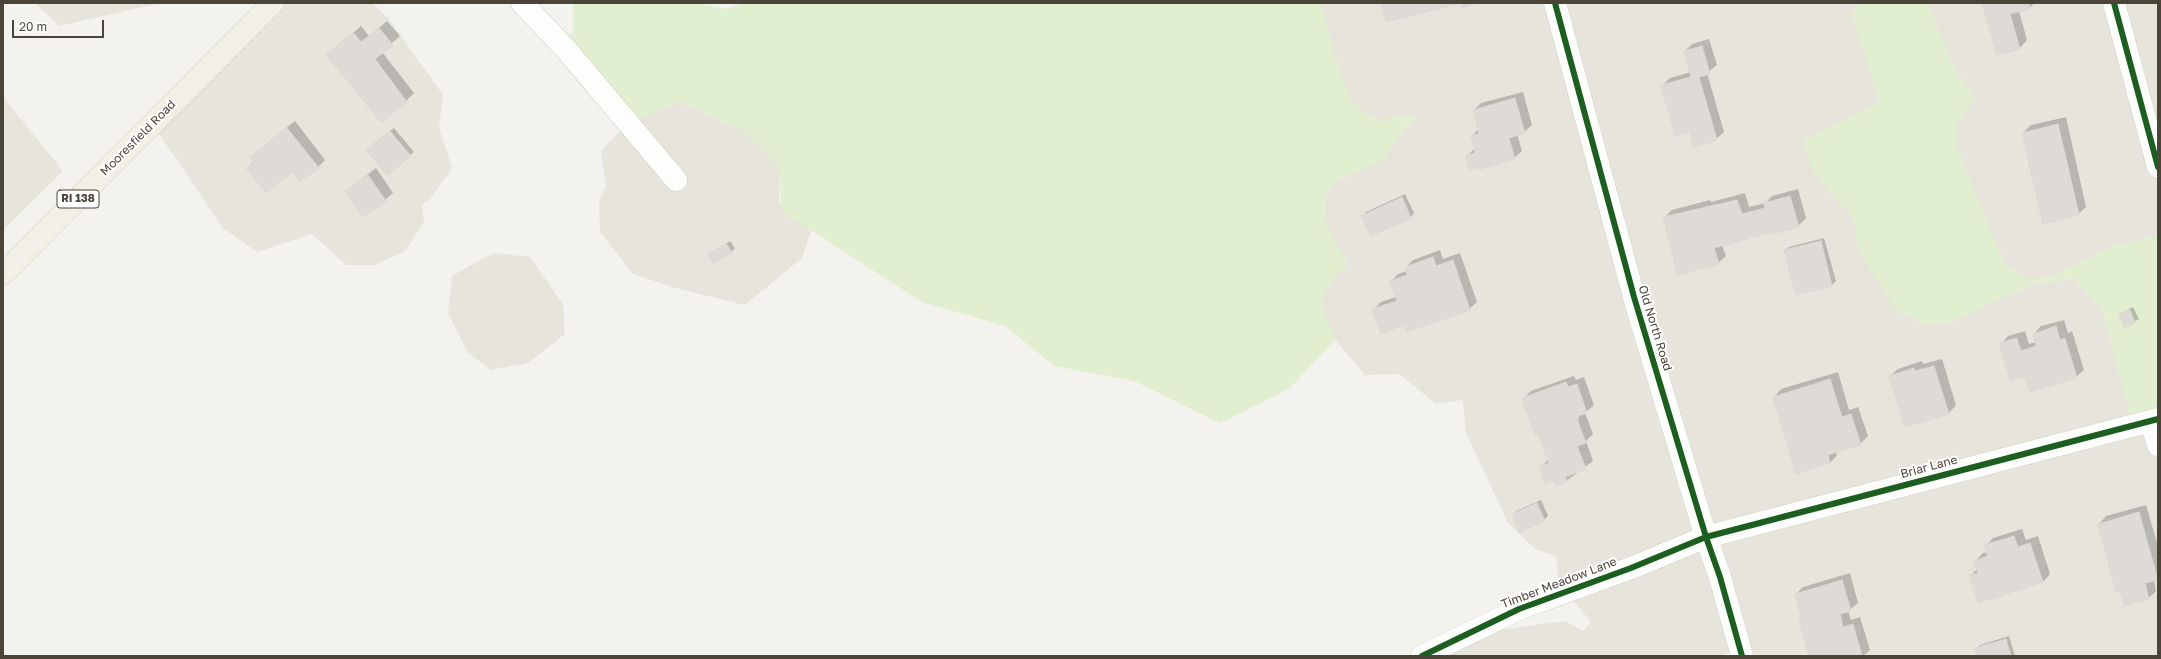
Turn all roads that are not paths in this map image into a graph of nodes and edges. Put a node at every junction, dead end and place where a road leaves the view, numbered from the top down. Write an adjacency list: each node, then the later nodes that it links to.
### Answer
1 (273, 3): 7 (main road, Mooresfield Road / RI 138)
2 (522, 3): 6 (street)
3 (1555, 3): 10 (street, Old North Road)
4 (2114, 3): 5 (street)
5 (2158, 167)
6 (676, 180)
7 (3, 274)
8 (2155, 420): 9 (street); 10 (street, Briar Lane)
9 (2158, 445)
10 (1706, 537): 11 (street, Timber Meadow Lane); 12 (street, Old North Road)
11 (1422, 656)
12 (1742, 656)

